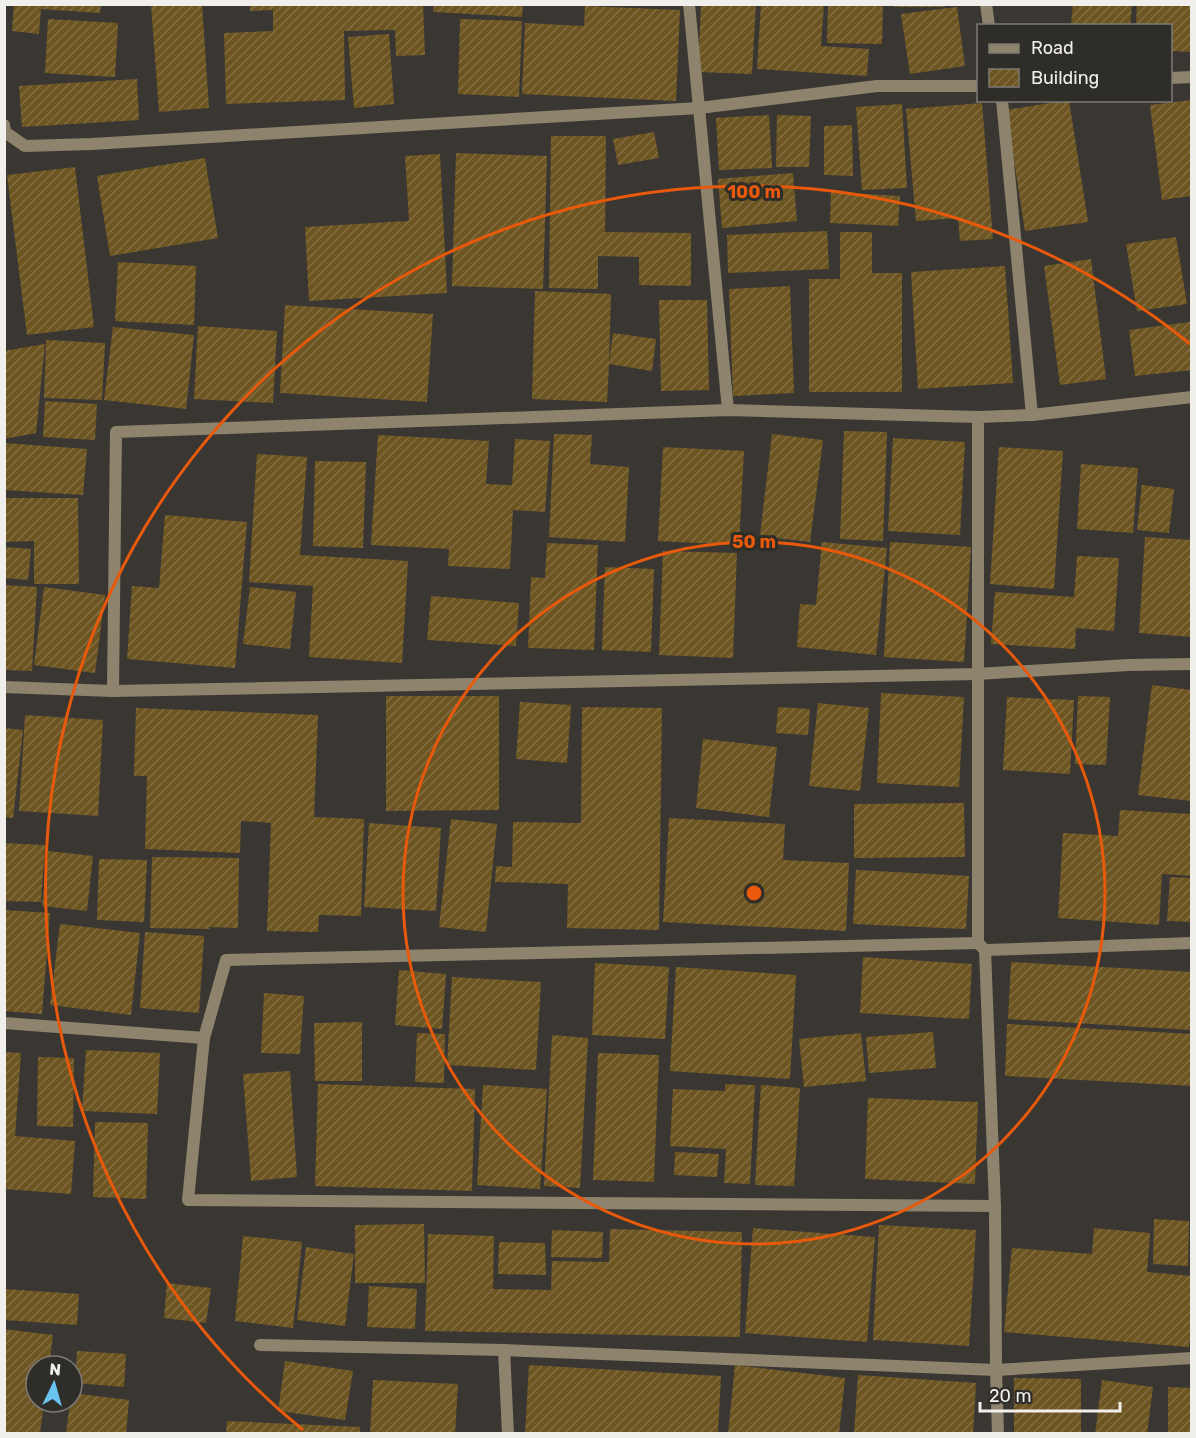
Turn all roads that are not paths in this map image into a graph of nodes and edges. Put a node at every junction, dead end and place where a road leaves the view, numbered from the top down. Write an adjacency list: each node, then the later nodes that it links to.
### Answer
1 (689, 4): 8 (street)
2 (986, 4): 3 (street)
3 (989, 24)
4 (1191, 77): 5 (street)
5 (1172, 78)
6 (977, 86): 8 (street)
7 (1002, 102): 12 (street)
8 (699, 108): 9 (street); 11 (street)
9 (4, 125)
10 (1191, 397): 12 (street)
11 (728, 410): 13 (street); 17 (street)
12 (1032, 415): 13 (street)
13 (978, 417): 15 (street)
14 (1191, 664): 15 (street)
15 (977, 674): 17 (street); 19 (street)
16 (4, 687): 17 (street)
17 (113, 691)
18 (1191, 944): 19 (street)
19 (982, 947): 21 (street); 22 (street)
20 (4, 1023): 21 (street)
21 (204, 1038): 22 (street)
22 (995, 1206): 26 (street)
23 (260, 1345): 24 (street)
24 (504, 1350): 26 (street); 27 (street)
25 (1191, 1358): 26 (street)
26 (996, 1370): 28 (street)
27 (508, 1434)
28 (998, 1434)

